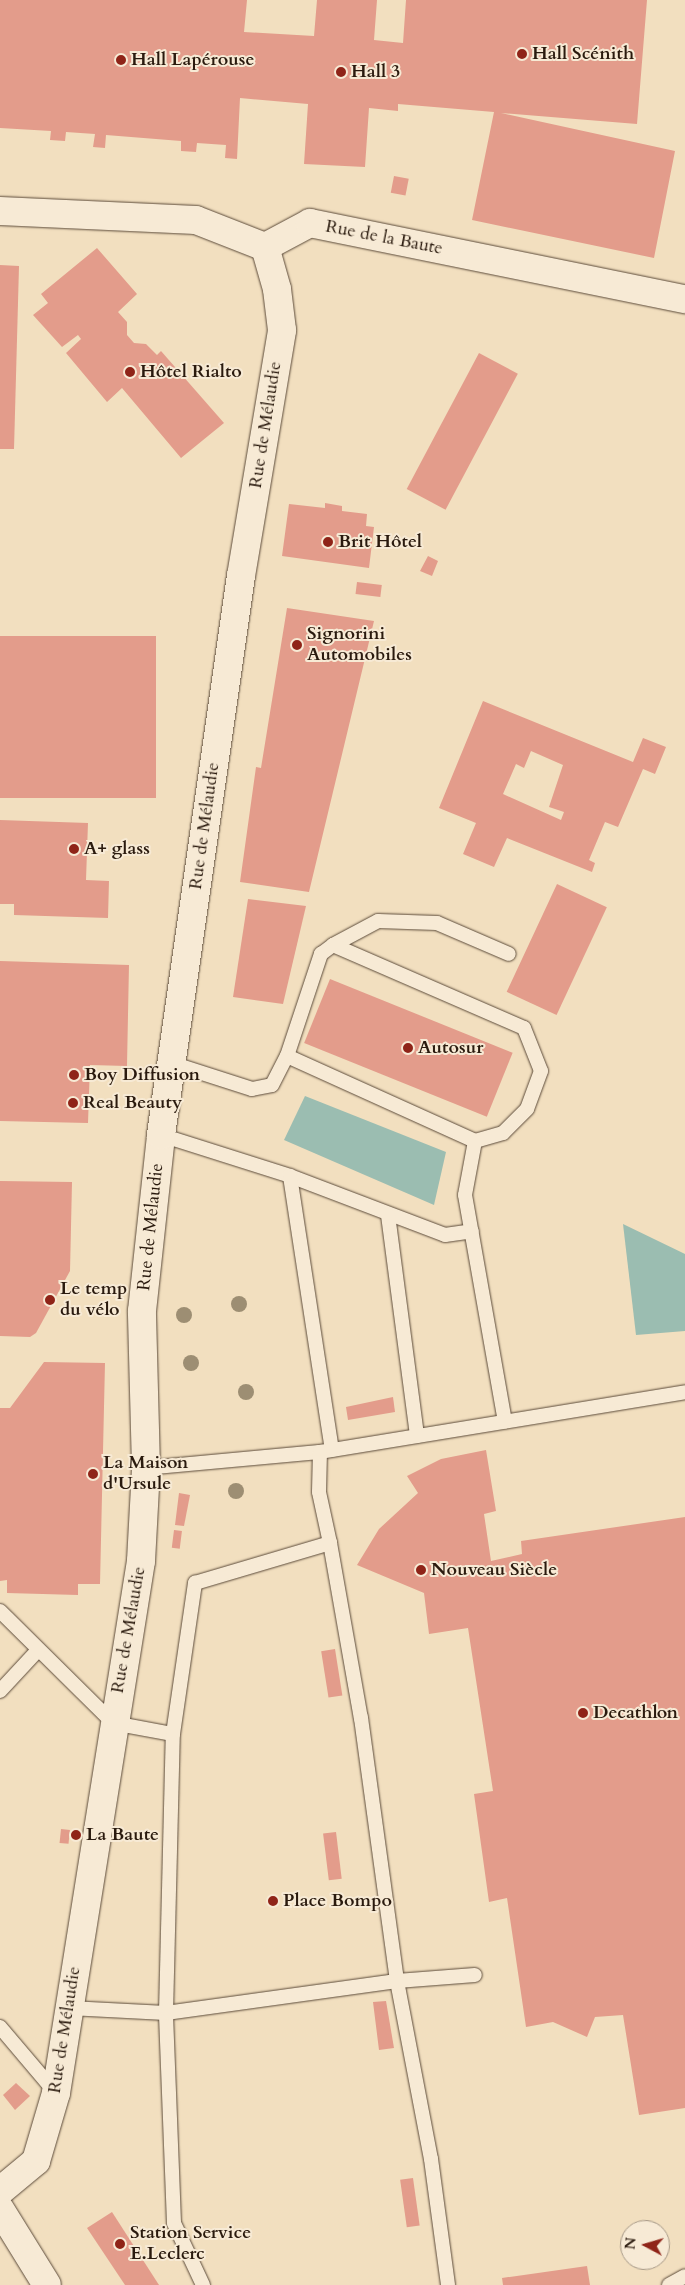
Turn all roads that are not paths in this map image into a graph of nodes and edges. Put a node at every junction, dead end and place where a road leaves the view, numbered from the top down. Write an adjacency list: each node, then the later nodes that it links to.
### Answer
1 (0, 211): 2 (street)
2 (265, 247): 3 (street, Rue de la Baute); 7 (street, Rue de Mélaudie)
3 (685, 299)
4 (333, 945): 5 (lane); 6 (lane); 9 (lane)
5 (509, 954)
6 (287, 1056): 7 (lane); 9 (lane)
7 (171, 1063): 8 (street, Rue de Mélaudie)
8 (161, 1135): 10 (lane); 17 (street, Rue de Mélaudie)
9 (475, 1141): 12 (lane)
10 (290, 1176): 11 (lane); 16 (lane)
11 (388, 1215): 12 (lane); 15 (lane)
12 (472, 1231): 14 (lane)
13 (685, 1392): 14 (lane)
14 (505, 1421): 15 (lane)
15 (417, 1436): 16 (lane)
16 (326, 1451): 17 (lane); 18 (lane)
17 (146, 1468): 22 (street, Rue de Mélaudie)
18 (330, 1542): 23 (lane); 25 (lane)
19 (0, 1611): 20 (lane)
20 (38, 1650): 21 (lane); 22 (lane)
21 (0, 1691)
22 (113, 1723): 23 (lane); 26 (street, Rue de Mélaudie)
23 (173, 1734): 27 (lane)
24 (475, 1975): 25 (lane)
25 (396, 1981): 27 (lane); 35 (lane)
26 (69, 2008): 27 (lane); 29 (street, Rue de Mélaudie)
27 (166, 2013): 34 (lane)
28 (0, 2027): 29 (lane)
29 (56, 2093): 30 (street, Rue de Mélaudie)
30 (0, 2191)
31 (3, 2223): 33 (street)
32 (685, 2276): 36 (lane)
33 (47, 2285)
34 (203, 2285)
35 (448, 2285)
36 (669, 2285)

